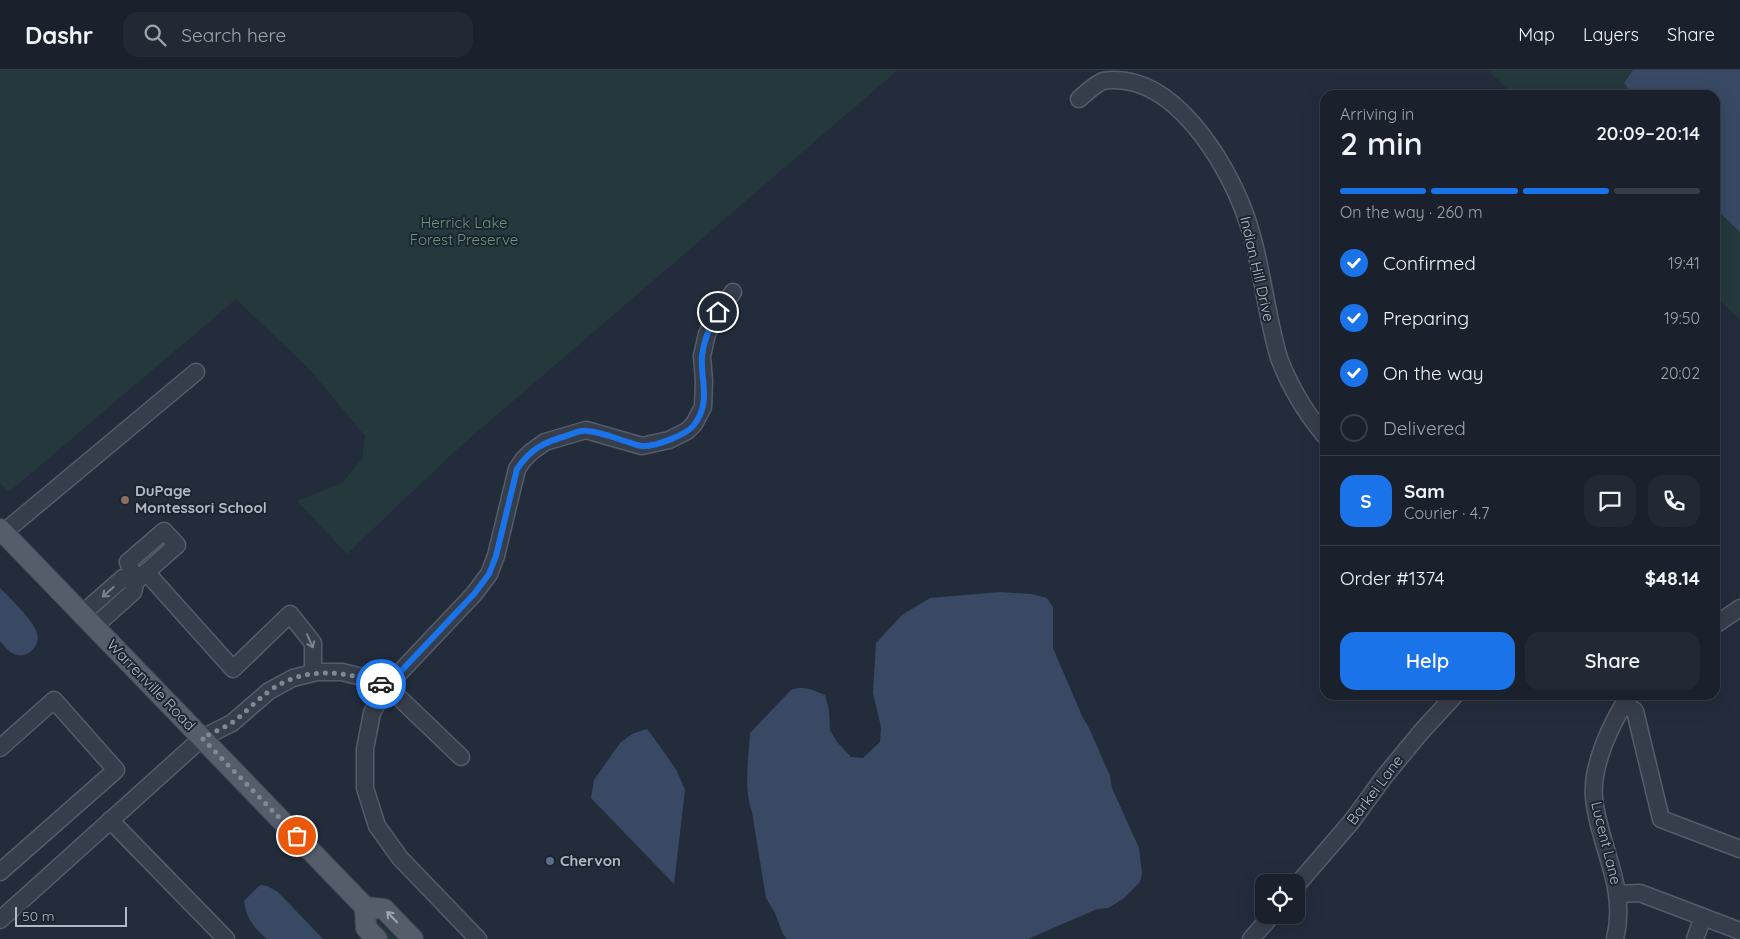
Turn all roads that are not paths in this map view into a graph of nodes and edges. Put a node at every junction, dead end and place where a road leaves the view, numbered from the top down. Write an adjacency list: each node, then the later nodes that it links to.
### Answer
1 (1079, 99): 4 (street, Indian Hill Drive)
2 (734, 292): 10 (street)
3 (196, 372): 5 (street)
4 (1320, 429)
5 (2, 531): 7 (main road, Warrenville Road)
6 (1740, 608): 8 (street)
7 (88, 620): 9 (street, one-way to 9); 13 (main road, Warrenville Road)
8 (1720, 622)
9 (313, 673): 10 (street); 13 (street)
10 (387, 686): 15 (street); 29 (street)
11 (1450, 700): 19 (street, Barkei Lane)
12 (1627, 700): 17 (street); 20 (street, Lucent Lane)
13 (202, 738): 16 (street); 21 (main road, Warrenville Road)
14 (0, 748): 18 (street)
15 (461, 756)
16 (110, 820): 23 (street); 26 (street)
17 (1740, 849)
18 (0, 872)
19 (1305, 876)
20 (1618, 894): 22 (street); 31 (street, Lucent Lane)
21 (365, 907): 27 (main road); 28 (main road, one-way to 21)
22 (1703, 917): 25 (street); 32 (street)
23 (0, 920)
24 (1264, 924): 30 (street)
25 (1740, 931)
26 (226, 939)
27 (376, 939)
28 (413, 939)
29 (478, 939)
30 (1251, 939)
31 (1615, 939)
32 (1695, 939)

